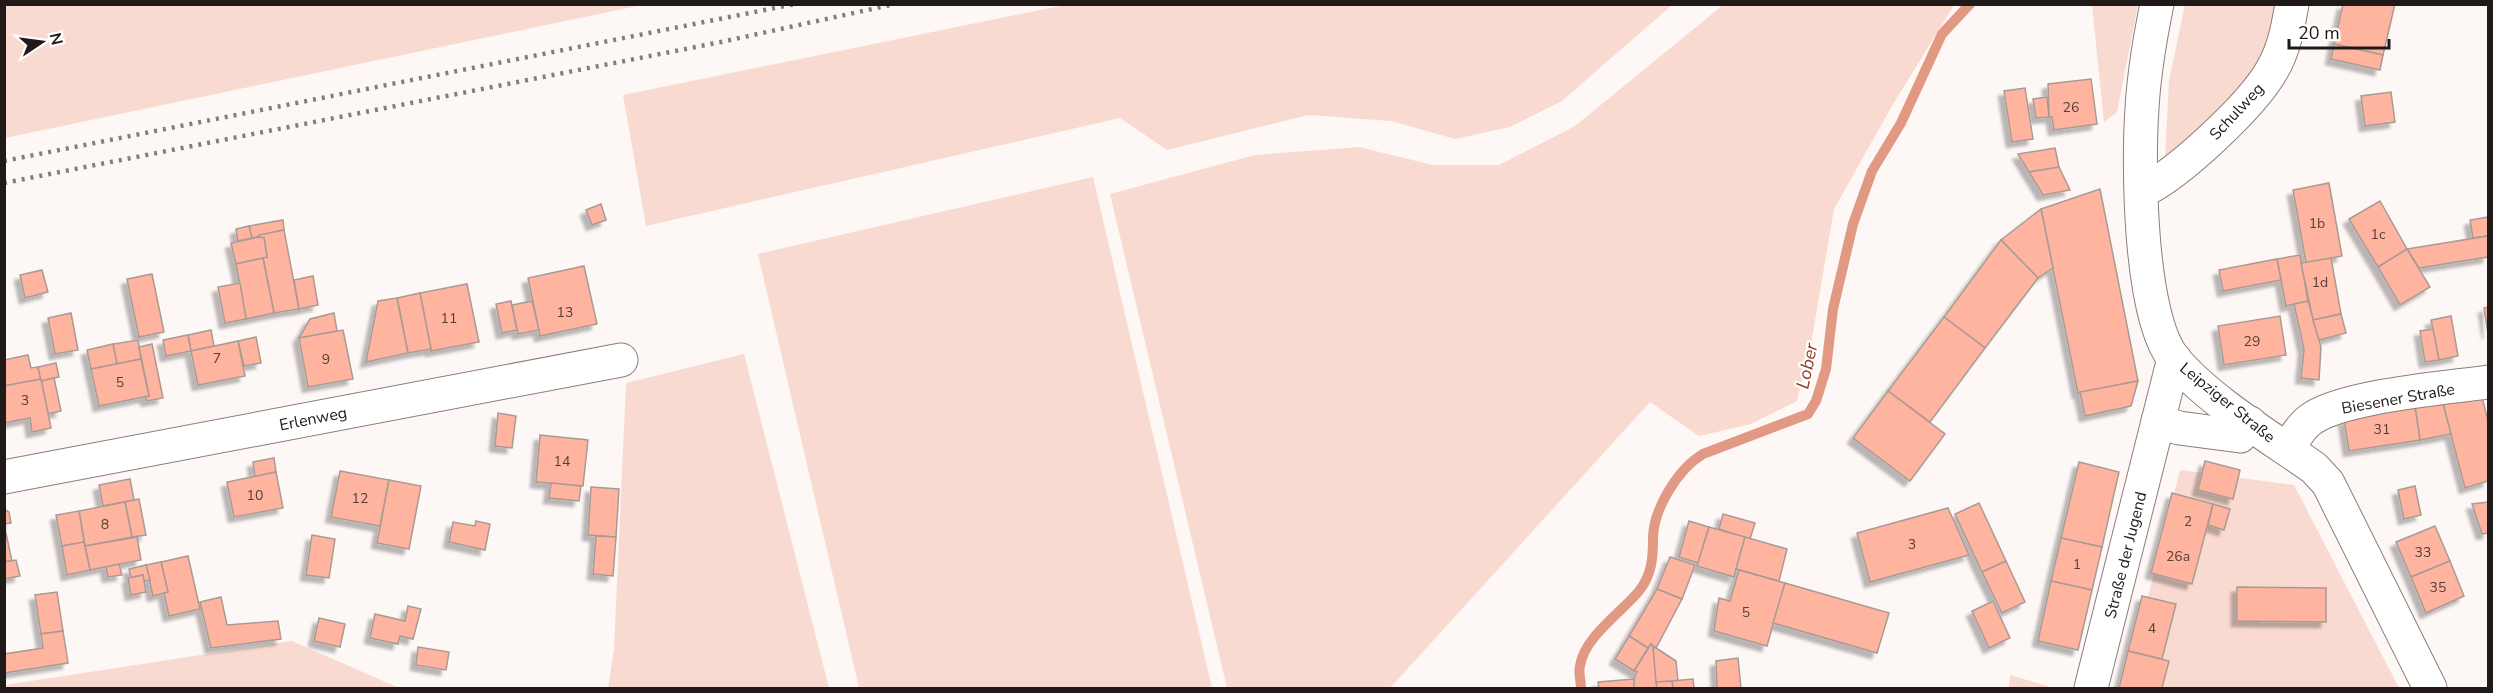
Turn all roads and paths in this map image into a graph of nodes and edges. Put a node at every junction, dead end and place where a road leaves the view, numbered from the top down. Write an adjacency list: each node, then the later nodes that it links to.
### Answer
1 (2157, 4): 3 (street, Leipziger Straße)
2 (2292, 4): 3 (street, Schulweg)
3 (2142, 190): 4 (street, Leipziger Straße)
4 (2174, 358): 7 (street, Straße der Jugend); 8 (street, Leipziger Straße)
5 (621, 360): 10 (street, Erlenweg)
6 (2488, 382): 9 (street, Biesener Straße)
7 (2158, 421): 8 (street); 11 (street, Straße der Jugend)
8 (2250, 423): 9 (street, Leipziger Straße)
9 (2287, 449): 12 (street, Leipziger Straße)
10 (4, 477)
11 (2091, 688)
12 (2430, 688)

